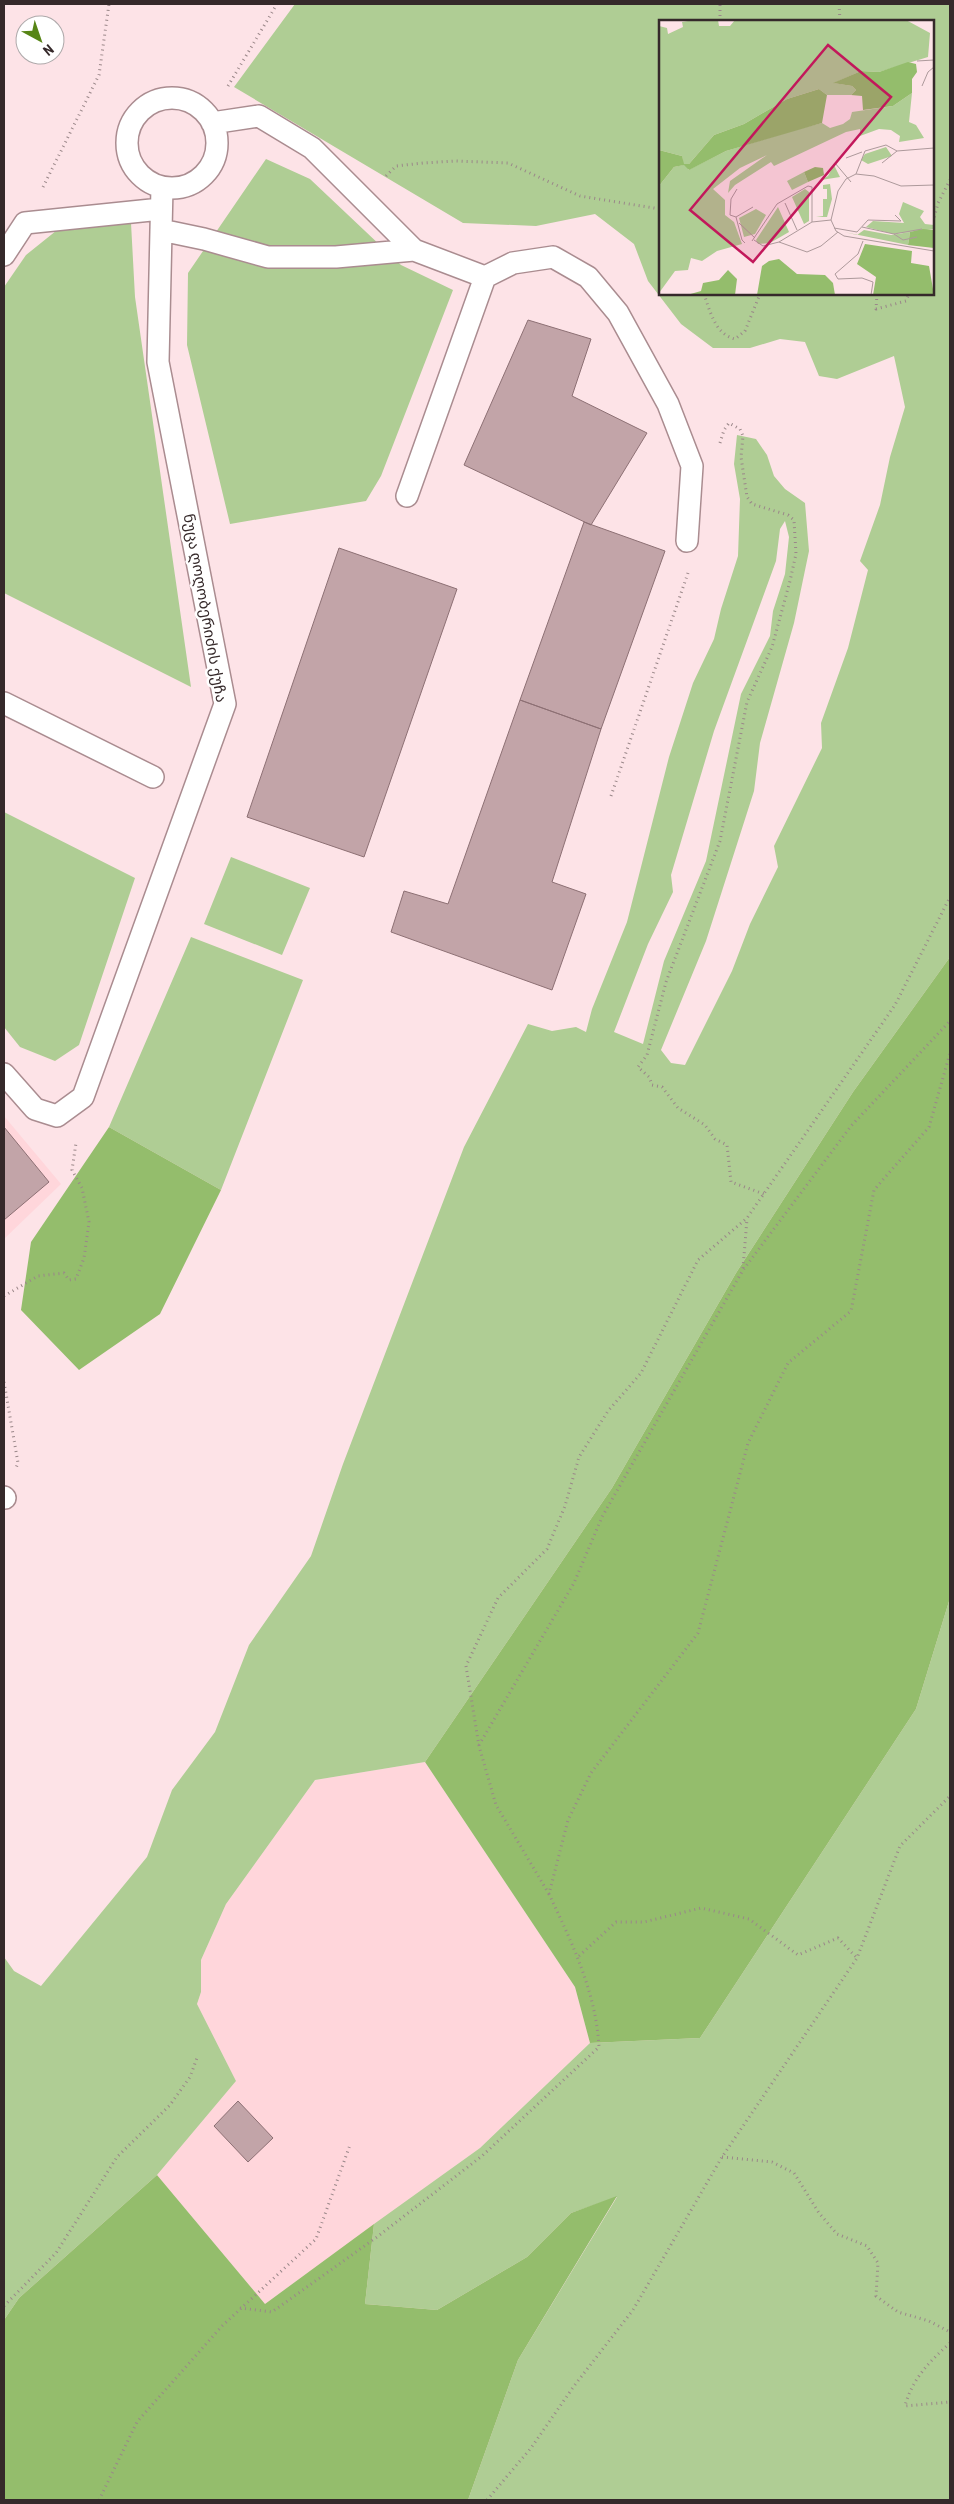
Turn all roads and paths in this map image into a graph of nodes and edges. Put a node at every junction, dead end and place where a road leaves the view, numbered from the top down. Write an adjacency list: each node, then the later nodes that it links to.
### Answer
1 (109, 4): 14 (path)
2 (277, 4): 7 (path)
3 (720, 4): 5 (path)
4 (839, 4): 6 (path)
5 (720, 20)
6 (840, 20)
7 (212, 123): 9 (lane); 9 (lane); 10 (lane)
8 (950, 180): 12 (path)
9 (162, 187): 13 (lane, ნუცა ღოღობერიძის ქუჩა)
10 (362, 197): 11 (path); 15 (lane)
11 (659, 209)
12 (934, 218)
13 (161, 220): 14 (lane); 15 (lane); 32 (lane, ნუცა ღოღობერიძის ქუჩა)
14 (25, 223): 16 (lane)
15 (414, 250): 17 (lane)
16 (4, 255)
17 (485, 277): 23 (lane); 24 (lane)
18 (704, 295): 19 (path)
19 (760, 295)
20 (877, 295): 21 (path)
21 (909, 295)
22 (719, 447): 33 (path)
23 (407, 496)
24 (687, 541): 27 (path)
25 (4, 703): 26 (lane)
26 (153, 777)
27 (611, 796)
28 (950, 897): 33 (path)
29 (950, 1021): 35 (path)
30 (950, 1053): 41 (path)
31 (4, 1074): 32 (lane)
32 (83, 1097): 36 (path)
33 (764, 1194): 34 (path)
34 (747, 1218): 35 (path); 39 (path)
35 (743, 1270): 39 (path)
36 (4, 1296)
37 (4, 1382): 38 (path)
38 (5, 1497)
39 (479, 1746): 41 (path)
40 (950, 1796): 43 (path)
41 (549, 1894): 42 (path)
42 (579, 1956): 43 (path); 48 (path)
43 (857, 1958): 46 (path)
44 (198, 2055): 47 (path)
45 (350, 2145): 48 (path)
46 (722, 2157): 49 (path); 53 (path)
47 (4, 2306)
48 (240, 2308): 52 (path)
49 (950, 2332)
50 (950, 2343): 51 (path)
51 (950, 2402)
52 (99, 2500)
53 (486, 2500)

